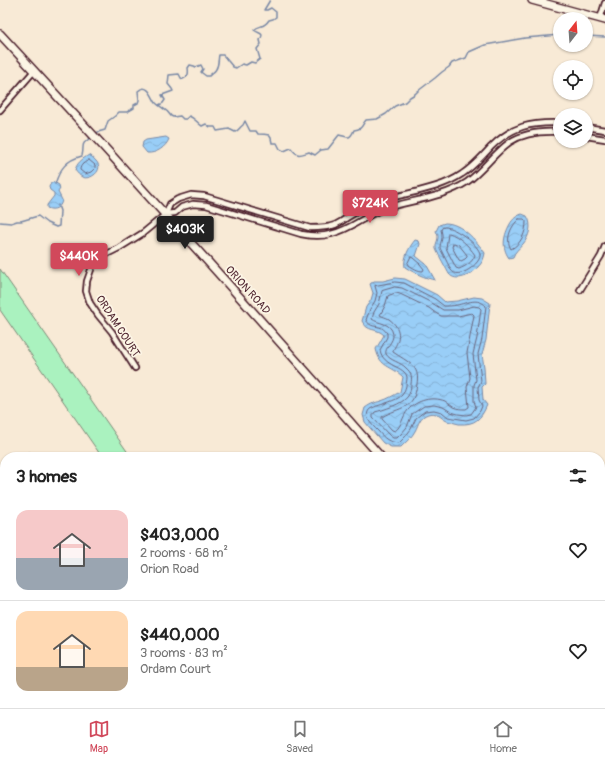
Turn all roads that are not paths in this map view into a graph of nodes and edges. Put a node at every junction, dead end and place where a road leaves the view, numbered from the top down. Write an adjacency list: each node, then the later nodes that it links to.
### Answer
1 (532, 0): 3 (main road)
2 (605, 3): 3 (street)
3 (602, 20)
4 (0, 34): 5 (main road, ORION ROAD)
5 (34, 71): 6 (street); 21 (main road, ORION ROAD)
6 (0, 110)
7 (553, 123): 13 (street)
8 (593, 128): 9 (street)
9 (605, 130)
10 (553, 131): 14 (street)
11 (593, 137): 12 (street)
12 (605, 139)
13 (463, 173): 14 (street); 16 (street)
14 (470, 180): 18 (street)
15 (186, 196): 17 (street); 19 (street); 21 (street)
16 (397, 196): 18 (street); 22 (street)
17 (223, 201): 20 (street); 22 (street)
18 (400, 204): 23 (street)
19 (190, 205): 20 (street); 21 (street)
20 (220, 209): 23 (street)
21 (166, 214): 26 (street, ORDAM COURT); 27 (main road, ORION ROAD)
22 (306, 227): 23 (street)
23 (304, 235)
24 (605, 246): 25 (street)
25 (580, 290)
26 (135, 368)
27 (377, 452)

